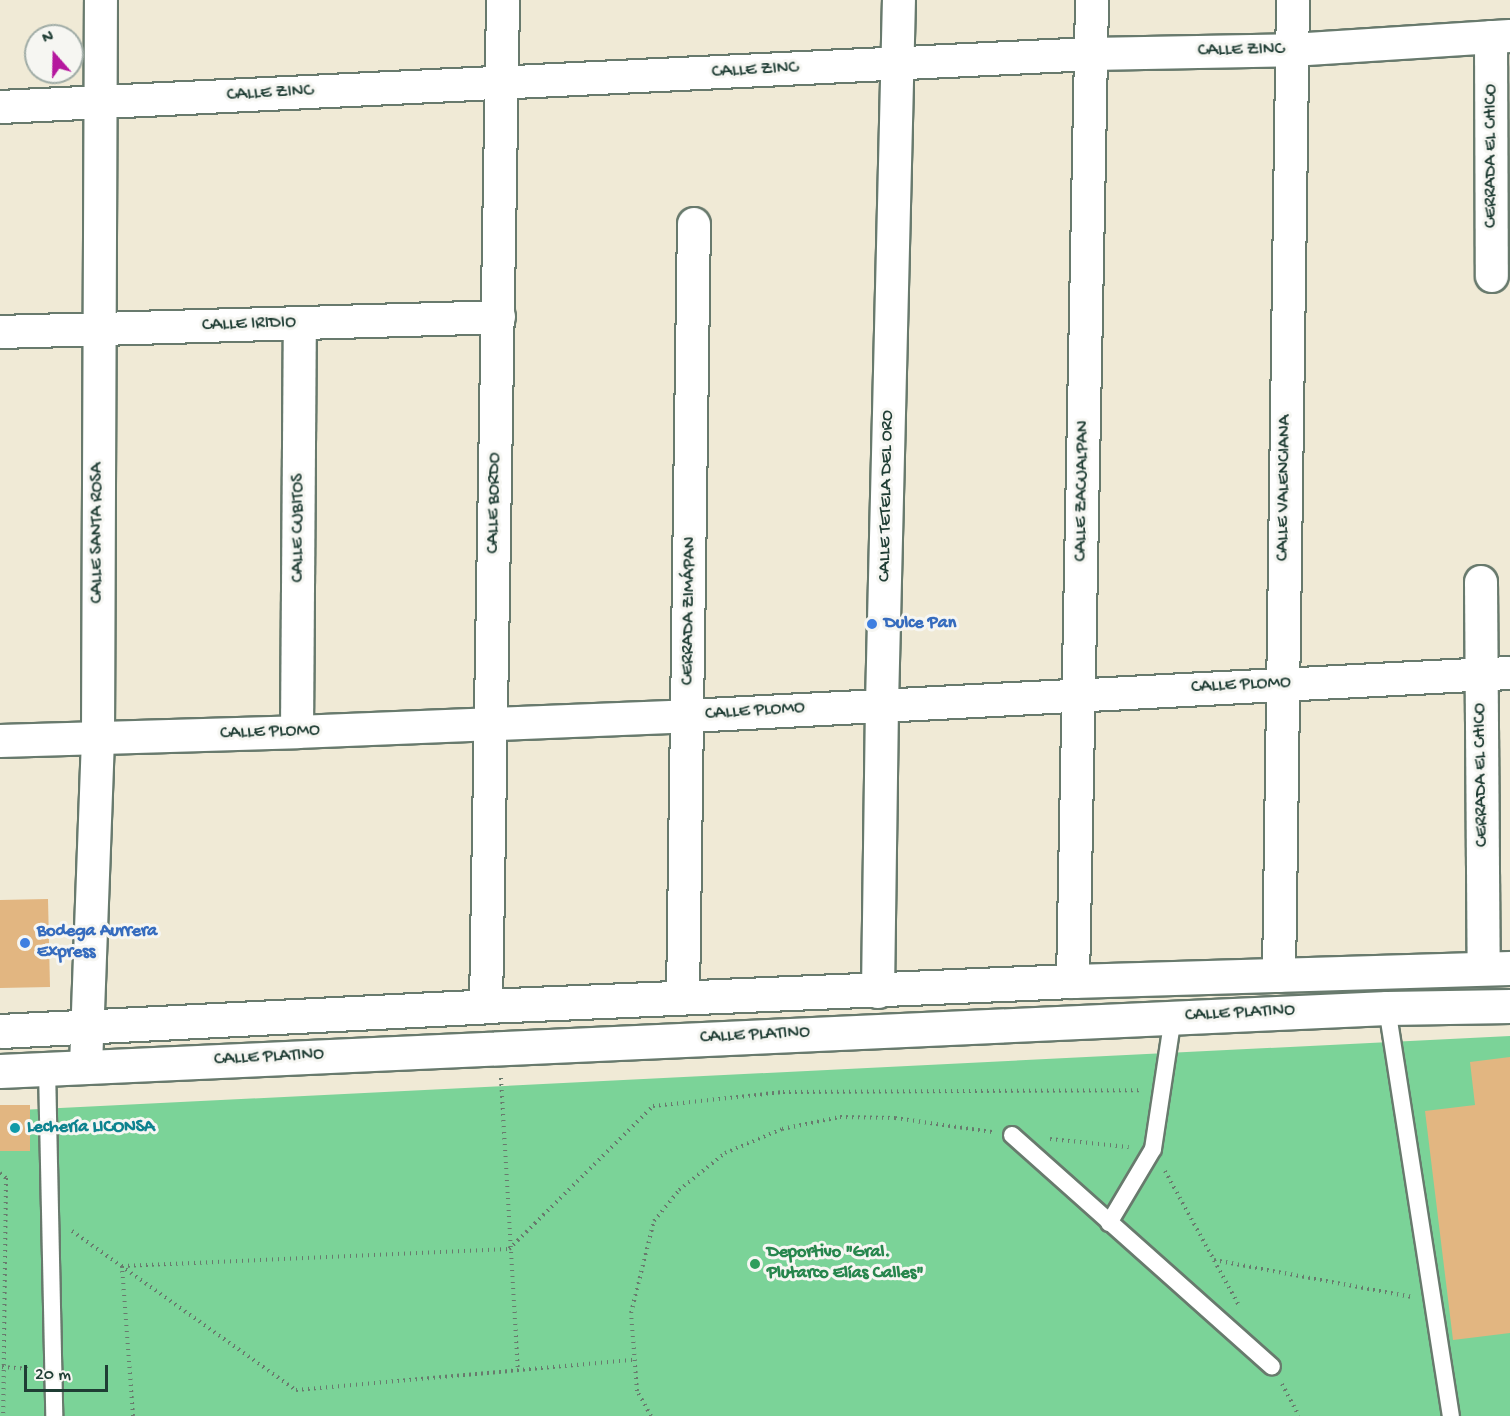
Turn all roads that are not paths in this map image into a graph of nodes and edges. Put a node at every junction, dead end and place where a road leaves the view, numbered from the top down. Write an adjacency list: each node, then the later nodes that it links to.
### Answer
1 (101, 0): 11 (street, CALLE SANTA ROSA)
2 (503, 0): 10 (street, CALLE BORDO)
3 (899, 0): 9 (street, CALLE TETELA DEL ORO)
4 (1092, 0): 8 (street, CALLE ZACUALPAN)
5 (1293, 0): 7 (street, CALLE VALENCIANA)
6 (1501, 36): 7 (street, CALLE ZINC); 14 (street, CERRADA EL CHICO)
7 (1292, 50): 8 (street, CALLE ZINC); 21 (street, CALLE VALENCIANA)
8 (1091, 54): 9 (street, CALLE ZINC); 22 (street, CALLE ZACUALPAN)
9 (897, 64): 10 (street, CALLE ZINC); 23 (street, CALLE TETELA DEL ORO)
10 (501, 83): 11 (street, CALLE ZINC); 15 (street, CALLE BORDO)
11 (99, 102): 12 (street, CALLE ZINC); 17 (street, CALLE SANTA ROSA)
12 (0, 107)
13 (694, 224): 24 (street, CERRADA ZIMÁPAN)
14 (1492, 276)
15 (499, 317): 16 (street, CALLE IRIDIO); 25 (street, CALLE BORDO)
16 (300, 324): 17 (street, CALLE IRIDIO); 26 (street, CALLE CUBITOS)
17 (99, 330): 18 (street, CALLE IRIDIO); 27 (street, CALLE SANTA ROSA)
18 (0, 332)
19 (1481, 582): 20 (street, CERRADA EL CHICO)
20 (1496, 673): 21 (street, CALLE PLOMO); 29 (street, CERRADA EL CHICO)
21 (1282, 684): 22 (street, CALLE PLOMO); 30 (street, CALLE VALENCIANA)
22 (1079, 695): 23 (street, CALLE PLOMO); 31 (street, CALLE ZACUALPAN)
23 (882, 704): 24 (street, CALLE PLOMO); 32 (street, CALLE TETELA DEL ORO)
24 (689, 716): 25 (street, CALLE PLOMO); 33 (street, CERRADA ZIMÁPAN)
25 (491, 724): 26 (street, CALLE PLOMO); 34 (street, CALLE BORDO)
26 (297, 732): 27 (street, CALLE PLOMO)
27 (98, 736): 28 (street, CALLE PLOMO); 38 (street, CALLE SANTA ROSA)
28 (0, 741)
29 (1497, 968): 30 (street, CALLE PLATINO)
30 (1279, 976): 31 (street, CALLE PLATINO)
31 (1073, 981): 32 (street, CALLE PLATINO)
32 (878, 992): 33 (street, CALLE PLATINO)
33 (683, 998): 34 (street, CALLE PLATINO)
34 (486, 1006): 38 (street, CALLE PLATINO)
35 (1510, 1006): 36 (street, CALLE PLATINO)
36 (1387, 1008): 37 (street, CALLE PLATINO); 47 (lane)
37 (1173, 1017): 40 (street, CALLE PLATINO); 44 (lane)
38 (87, 1027): 39 (street, CALLE PLATINO); 40 (street, CALLE SANTA ROSA)
39 (0, 1031)
40 (86, 1066): 41 (street, CALLE PLATINO)
41 (47, 1068): 42 (street, CALLE PLATINO); 46 (lane)
42 (0, 1071)
43 (1012, 1135): 44 (lane)
44 (1109, 1223): 45 (lane)
45 (1272, 1367)
46 (54, 1416)
47 (1451, 1416)

